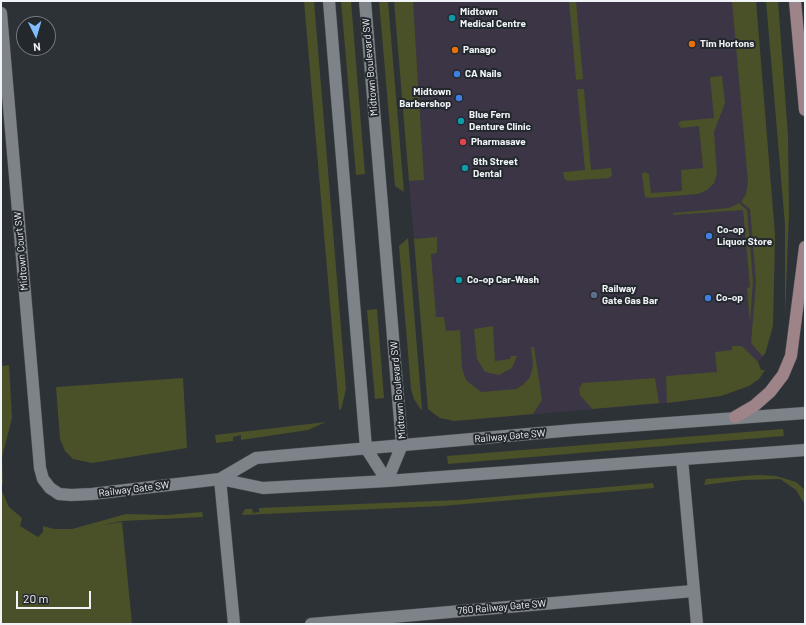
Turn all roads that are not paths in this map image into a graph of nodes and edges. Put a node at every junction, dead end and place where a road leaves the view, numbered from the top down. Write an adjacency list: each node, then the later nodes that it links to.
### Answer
1 (329, 1): 10 (street)
2 (365, 1): 9 (street, Midtown Boulevard SW)
3 (795, 1): 5 (main road)
4 (1, 13): 15 (street, Midtown Court SW)
5 (805, 110)
6 (805, 247): 8 (main road)
7 (805, 413): 8 (street, Railway Gate SW)
8 (735, 417): 9 (street, Railway Gate SW)
9 (402, 445): 10 (street, Railway Gate SW); 14 (street, Midtown Boulevard SW)
10 (366, 448): 13 (street, Railway Gate SW); 14 (street)
11 (805, 450): 12 (street, Railway Gate SW)
12 (682, 459): 14 (street, Railway Gate SW); 16 (street)
13 (220, 479): 14 (street, Railway Gate SW); 15 (street, Railway Gate SW); 17 (street)
14 (387, 481)
15 (50, 488)
16 (693, 590): 18 (street, 760 Railway Gate SW); 19 (street)
17 (234, 624)
18 (311, 624)
19 (697, 624)

